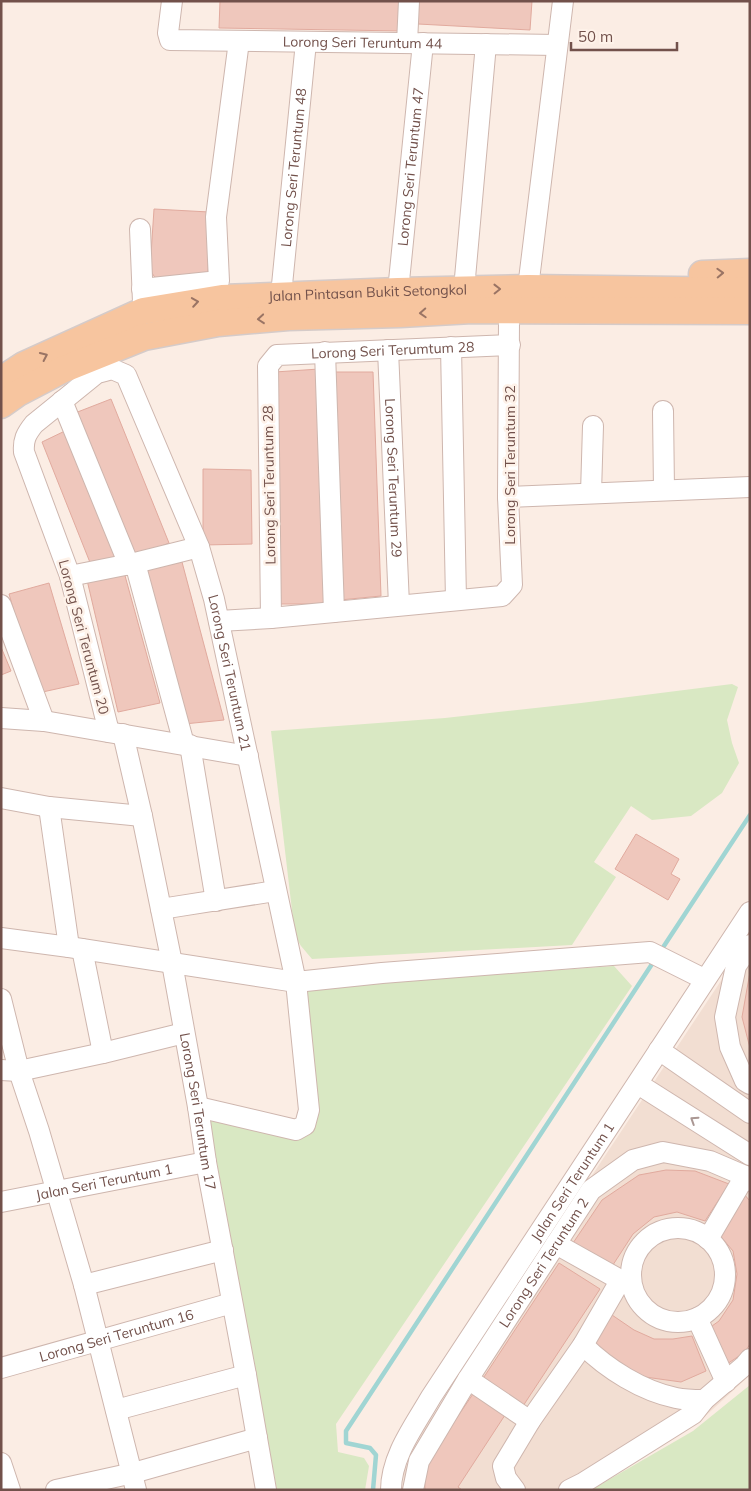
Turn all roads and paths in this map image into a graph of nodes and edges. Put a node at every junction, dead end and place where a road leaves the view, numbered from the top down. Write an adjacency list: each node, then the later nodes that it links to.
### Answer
1 (172, 1): 4 (street, Lorong Seri Teruntum 44)
2 (409, 1): 6 (street, Lorong Seri Teruntum 47)
3 (563, 1): 8 (street)
4 (238, 41): 5 (street, Lorong Seri Teruntum 44); 15 (street)
5 (306, 42): 6 (street, Lorong Seri Teruntum 44); 14 (street, Lorong Seri Teruntum 48)
6 (415, 43): 7 (street, Lorong Seri Teruntum 44); 12 (street, Lorong Seri Teruntum 47)
7 (486, 44): 8 (street, Lorong Seri Teruntum 44); 16 (street)
8 (557, 45): 11 (street)
9 (140, 229): 15 (street)
10 (750, 272): 11 (main road, Jalan Pintasan Bukit Setongkol, one-way to 10)
11 (540, 289): 13 (main road); 16 (main road, Jalan Pintasan Bukit Setongkol, one-way to 11)
12 (398, 291): 14 (main road, Jalan Pintasan Bukit Setongkol); 16 (main road, Jalan Pintasan Bukit Setongkol)
13 (750, 291)
14 (281, 295): 15 (main road, Jalan Pintasan Bukit Setongkol, one-way to 14)
15 (143, 300): 26 (main road, Jalan Pintasan Bukit Setongkol, one-way to 15)
16 (468, 300): 17 (main road, Jalan Pintasan Bukit Setongkol); 18 (main road); 28 (main road, Jalan Pintasan Bukit Setongkol, one-way to 28)
17 (750, 311)
18 (509, 319): 19 (main road); 20 (street, Lorong Seri Teruntum 32)
19 (750, 325)
20 (510, 345): 21 (street, Lorong Seri Terumtum 28); 34 (street, Lorong Seri Teruntum 32)
21 (451, 347): 22 (street, Lorong Seri Terumtum 28); 38 (street)
22 (388, 350): 23 (street, Lorong Seri Terumtum 28); 40 (street, Lorong Seri Teruntum 29)
23 (325, 352): 24 (street, Lorong Seri Terumtum 28); 41 (street)
24 (277, 355): 42 (street, Lorong Seri Teruntum 28)
25 (126, 375): 27 (street, Lorong Seri Teruntum 20); 35 (street, Lorong Seri Teruntum 21)
26 (1, 380)
27 (62, 401): 36 (street); 37 (street, Lorong Seri Teruntum 20)
28 (1, 405)
29 (663, 411): 32 (street)
30 (593, 426): 33 (street)
31 (750, 487): 32 (street)
32 (664, 490): 33 (street)
33 (591, 493): 34 (street)
34 (508, 497): 38 (street, Lorong Seri Teruntum 32)
35 (199, 547): 36 (street); 43 (street, Lorong Seri Teruntum 21)
36 (132, 564): 37 (street); 47 (street)
37 (70, 576): 46 (street, Lorong Seri Teruntum 20)
38 (456, 600): 40 (street)
39 (1, 605): 45 (street)
40 (399, 605): 41 (street)
41 (334, 612): 42 (street)
42 (272, 618): 43 (street)
43 (219, 621): 48 (street, Lorong Seri Teruntum 21)
44 (1, 718): 45 (street)
45 (44, 721): 46 (street)
46 (116, 733): 47 (street); 51 (street, Lorong Seri Teruntum 17)
47 (187, 745): 48 (street); 53 (street)
48 (248, 756): 52 (street, Lorong Seri Teruntum 21)
49 (1, 798): 50 (street)
50 (49, 806): 51 (street); 58 (street)
51 (142, 816): 54 (street, Lorong Seri Teruntum 17)
52 (275, 891): 53 (street); 61 (street, Lorong Seri Teruntum 21)
53 (216, 901): 54 (street)
54 (161, 909): 59 (street, Lorong Seri Teruntum 17)
55 (750, 912): 60 (street, Jalan Seri Teruntum 1)
56 (1, 938): 58 (street)
57 (750, 945): 67 (street)
58 (76, 948): 59 (street); 65 (street)
59 (172, 963): 61 (street); 63 (street, Lorong Seri Teruntum 17)
60 (704, 979): 61 (street); 64 (street, Jalan Seri Teruntum 1)
61 (296, 982): 70 (street, Lorong Seri Teruntum 21)
62 (1, 999): 66 (street)
63 (184, 1033): 65 (street); 70 (street, Lorong Seri Teruntum 17)
64 (658, 1050): 68 (street, Jalan Seri Teruntum 1); 69 (street)
65 (102, 1053): 66 (street)
66 (10, 1070): 77 (street)
67 (748, 1083): 69 (street)
68 (638, 1084): 72 (street, one-way to 68); 102 (street, Jalan Seri Teruntum 1)
69 (732, 1100): 71 (street)
70 (198, 1107): 75 (street, Lorong Seri Teruntum 17)
71 (750, 1113)
72 (724, 1139): 73 (street); 74 (street)
73 (750, 1155)
74 (710, 1161): 76 (street, Lorong Seri Teruntum 2); 80 (street, Lorong Seri Teruntum 2)
75 (206, 1162): 77 (street, Jalan Seri Teruntum 1); 81 (street, Lorong Seri Teruntum 17)
76 (747, 1179): 79 (street)
77 (57, 1190): 78 (street, Jalan Seri Teruntum 1); 83 (street)
78 (1, 1202)
79 (708, 1239): 82 (street); 85 (street)
80 (556, 1244): 82 (street); 91 (street, Lorong Seri Teruntum 2)
81 (223, 1250): 83 (street); 84 (street, Lorong Seri Teruntum 17)
82 (626, 1284): 85 (street); 87 (street)
83 (84, 1285): 86 (street)
84 (232, 1303): 86 (street, Lorong Seri Teruntum 16); 90 (street, Lorong Seri Teruntum 17)
85 (697, 1318): 92 (street)
86 (97, 1340): 89 (street, Lorong Seri Teruntum 16); 94 (street)
87 (583, 1344): 93 (street); 95 (street)
88 (750, 1359): 92 (street)
89 (1, 1368)
90 (246, 1375): 94 (street); 96 (street, Lorong Seri Teruntum 17)
91 (468, 1379): 95 (street); 103 (street, Lorong Seri Teruntum 2)
92 (726, 1382): 93 (street)
93 (704, 1400): 105 (street)
94 (116, 1410): 98 (street)
95 (530, 1421): 104 (street)
96 (256, 1438): 98 (street); 101 (street, Lorong Seri Teruntum 17)
97 (1, 1463): 99 (street)
98 (135, 1482): 100 (street)
99 (10, 1490)
100 (56, 1490)
101 (266, 1490)
102 (391, 1490)
103 (413, 1490)
104 (515, 1490)
105 (569, 1490)

